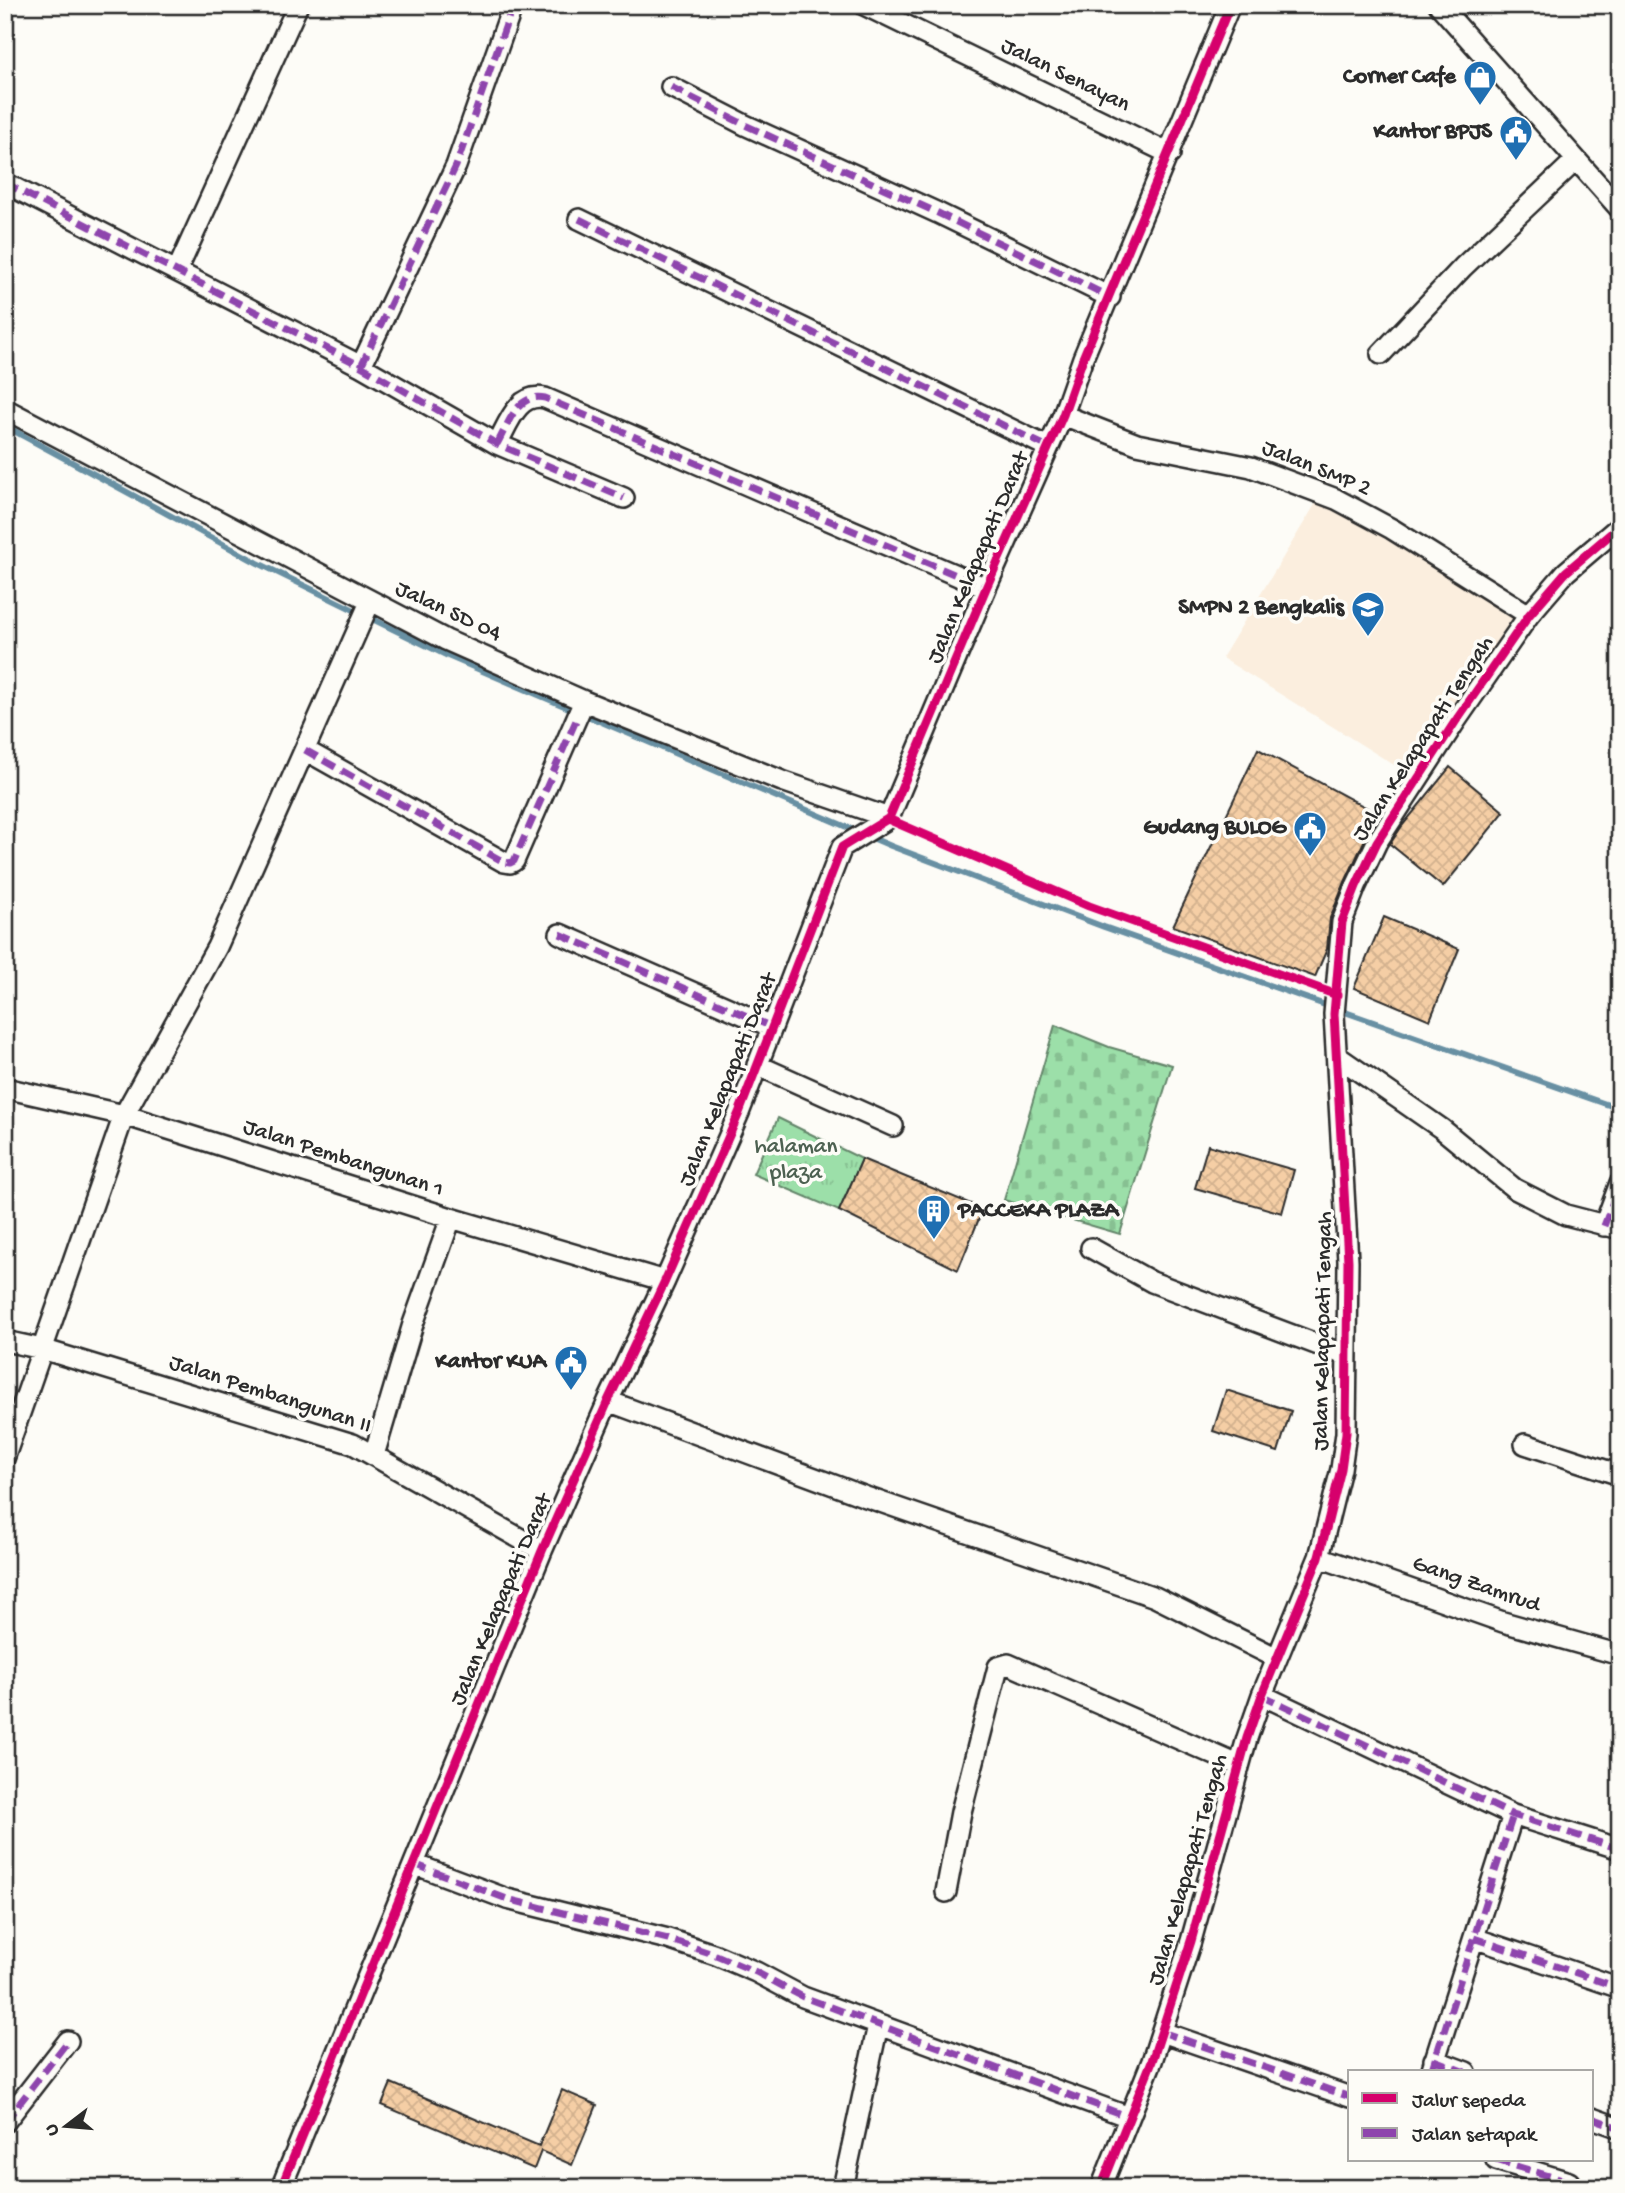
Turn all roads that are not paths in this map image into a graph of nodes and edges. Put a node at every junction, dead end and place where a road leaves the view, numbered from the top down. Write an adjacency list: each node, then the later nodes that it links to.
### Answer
1 (298, 5): 12 (street)
2 (513, 5): 15 (street)
3 (864, 5): 7 (street, Jalan Senayan)
4 (1230, 5): 7 (street, Jalan Kelapapati Darat)
5 (1438, 5): 8 (street)
6 (671, 87): 13 (street)
7 (1170, 154): 13 (street, Jalan Kelapapati Darat)
8 (1576, 160): 10 (street); 14 (street)
9 (5, 183): 12 (street)
10 (1620, 209)
11 (579, 219): 19 (street)
12 (177, 271): 15 (street)
13 (1110, 297): 17 (street, Jalan Kelapapati Darat)
14 (1381, 354)
15 (361, 366): 18 (street)
16 (5, 409): 23 (street, Jalan SD 04)
17 (1063, 415): 19 (street, Jalan Kelapapati Darat); 24 (street, Jalan SMP 2)
18 (497, 444): 20 (street); 22 (street)
19 (1048, 447): 22 (street, Jalan Kelapapati Darat)
20 (624, 498)
21 (1620, 526): 24 (street, Jalan Kelapapati Tengah)
22 (986, 588): 27 (street, Jalan Kelapapati Darat)
23 (367, 612): 25 (street, Jalan SD 04); 26 (street)
24 (1529, 615): 30 (street, Jalan Kelapapati Tengah)
25 (581, 708): 26 (street); 27 (street, Jalan SD 04)
26 (305, 750): 33 (street)
27 (888, 819): 29 (street, Jalan Kelapapati Darat)
28 (560, 934): 29 (street)
29 (772, 1027): 31 (street, Jalan Kelapapati Darat)
30 (1337, 1056): 37 (street); 42 (street, Jalan Kelapapati Tengah)
31 (757, 1065): 34 (street); 39 (street, Jalan Kelapapati Darat)
32 (5, 1088): 33 (street, Jalan Pembangunan 1)
33 (124, 1115): 36 (street, Jalan Pembangunan 1); 41 (street)
34 (893, 1126)
35 (1620, 1183): 37 (street)
36 (451, 1218): 39 (street, Jalan Pembangunan 1); 45 (street)
37 (1612, 1227)
38 (1091, 1248): 42 (street)
39 (665, 1281): 43 (street, Jalan Kelapapati Darat)
40 (5, 1341): 41 (street, Jalan Pembangunan II)
41 (42, 1349): 45 (street, Jalan Pembangunan II); 46 (street)
42 (1345, 1355): 49 (street, Jalan Kelapapati Tengah)
43 (608, 1401): 48 (street, Jalan Kelapapati Darat); 51 (street)
44 (1525, 1444): 47 (street)
45 (374, 1455): 48 (street, Jalan Pembangunan II)
46 (5, 1457)
47 (1620, 1475)
48 (542, 1552): 56 (street, Jalan Kelapapati Darat)
49 (1319, 1557): 50 (street, Gang Zamrud); 51 (street, Jalan Kelapapati Tengah)
50 (1620, 1655)
51 (1277, 1658): 52 (street, Jalan Kelapapati Tengah)
52 (1262, 1695): 53 (street, Jalan Kelapapati Tengah); 54 (street)
53 (1238, 1765): 57 (street); 61 (street, Jalan Kelapapati Tengah)
54 (1513, 1815): 55 (street); 58 (street)
55 (1620, 1849)
56 (414, 1864): 60 (street); 72 (street, Jalan Kelapapati Darat)
57 (946, 1892)
58 (1474, 1938): 59 (street); 63 (street)
59 (1620, 1988)
60 (878, 2025): 67 (street); 73 (street)
61 (1162, 2032): 65 (street); 67 (street, Jalan Kelapapati Tengah)
62 (68, 2041): 66 (street)
63 (1433, 2066): 64 (street)
64 (1455, 2070)
65 (1348, 2096)
66 (7, 2117)
67 (1129, 2118): 74 (street, Jalan Kelapapati Tengah)
68 (1594, 2119): 69 (street)
69 (1620, 2129)
70 (1503, 2162): 71 (street)
71 (1569, 2182)
72 (281, 2188)
73 (843, 2188)
74 (1101, 2188)

